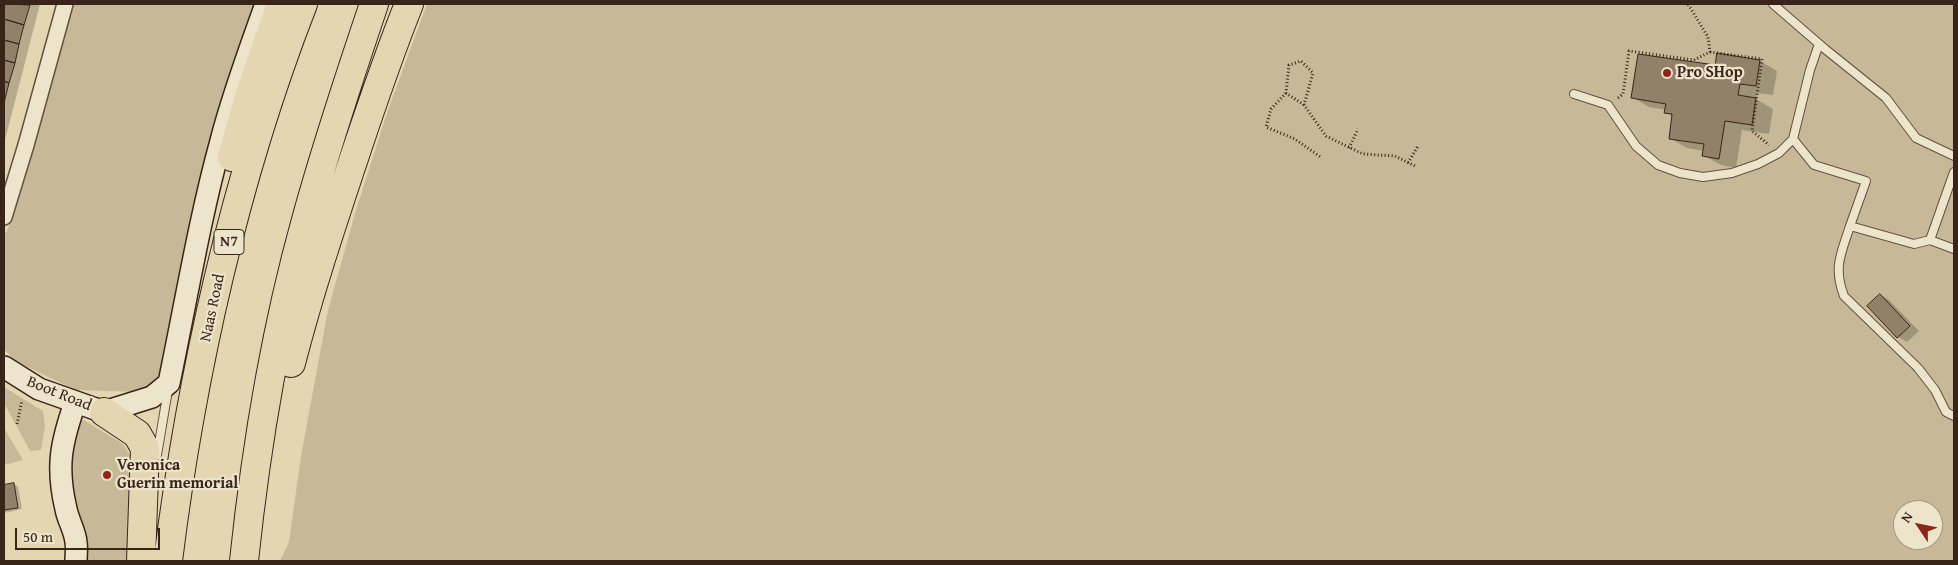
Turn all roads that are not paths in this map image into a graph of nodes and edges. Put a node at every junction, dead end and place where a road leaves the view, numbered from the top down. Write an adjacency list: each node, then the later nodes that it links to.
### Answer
1 (65, 4): 13 (street)
2 (266, 4): 18 (main road)
3 (280, 4): 24 (highway)
4 (303, 4): 24 (highway, Naas Road / N7)
5 (374, 4): 23 (highway)
6 (409, 4): 23 (highway)
7 (1773, 4): 8 (lane)
8 (1819, 44): 10 (lane); 11 (lane)
9 (1574, 94): 10 (lane)
10 (1793, 139): 14 (lane)
11 (1954, 156)
12 (1954, 172): 15 (lane)
13 (4, 217)
14 (1850, 226): 15 (lane); 21 (lane)
15 (1930, 240): 16 (lane)
16 (1954, 249)
17 (4, 367): 19 (main road, Boot Road)
18 (169, 383): 20 (main road, Boot Road); 22 (lane)
19 (75, 403): 20 (main road, Boot Road); 25 (main road)
20 (104, 412): 26 (highway)
21 (1954, 416)
22 (155, 466)
23 (252, 482): 28 (highway)
24 (165, 486): 26 (lane, Naas Road / N7); 27 (highway, Naas Road / N7)
25 (76, 561)
26 (142, 561)
27 (168, 561)
28 (244, 561)

